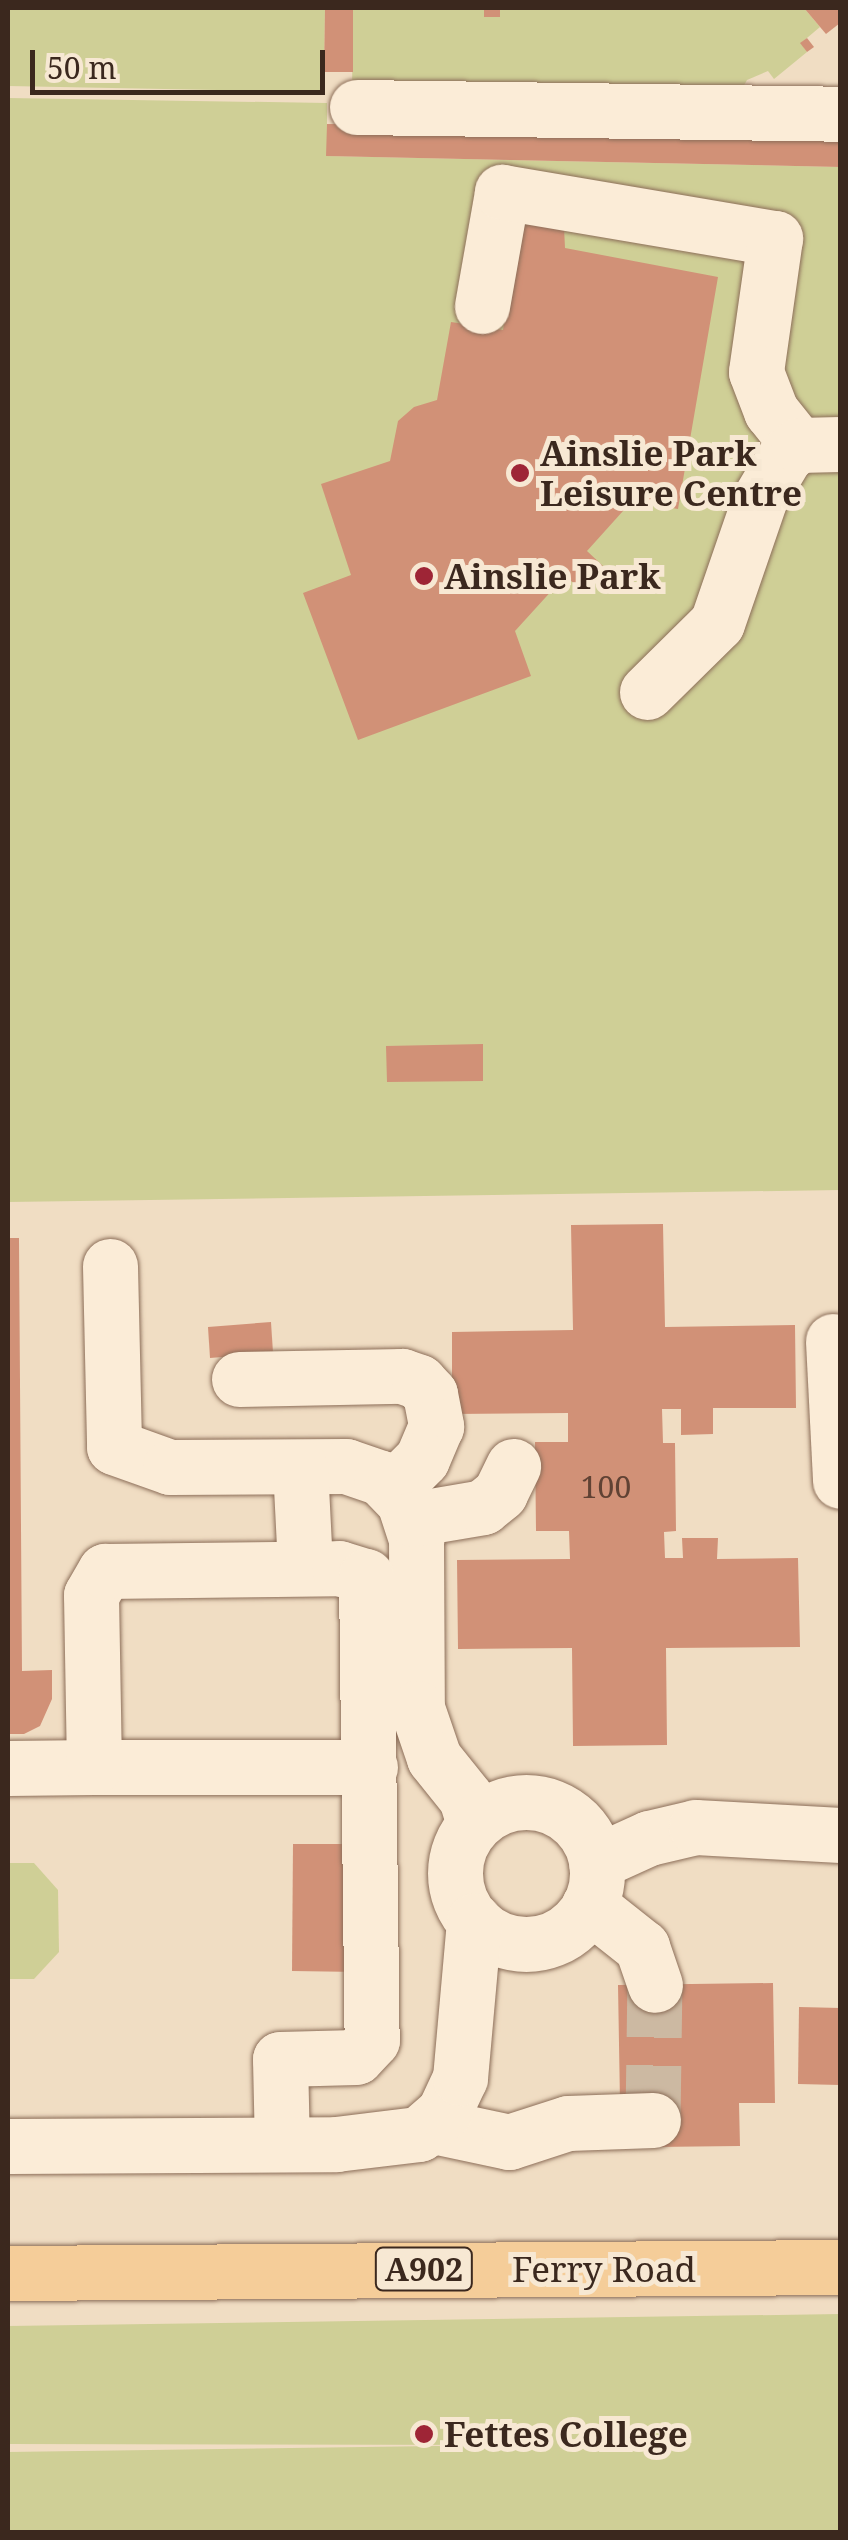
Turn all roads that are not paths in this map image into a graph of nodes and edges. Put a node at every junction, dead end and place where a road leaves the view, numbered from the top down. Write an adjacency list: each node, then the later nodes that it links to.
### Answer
1 (358, 107): 2 (lane)
2 (840, 114)
3 (482, 306): 4 (lane)
4 (819, 444): 5 (lane)
5 (647, 692)
6 (110, 1266): 9 (lane)
7 (833, 1341): 11 (lane)
8 (238, 1379): 12 (lane)
9 (300, 1466): 12 (lane); 13 (lane)
10 (513, 1466): 12 (lane)
11 (840, 1482)
12 (403, 1504): 17 (lane)
13 (305, 1568): 14 (lane); 15 (lane)
14 (94, 1767): 15 (lane); 16 (lane)
15 (370, 1767): 24 (lane)
16 (8, 1768)
17 (474, 1824): 19 (lane); 20 (lane)
18 (840, 1836): 19 (lane)
19 (593, 1884): 20 (lane); 21 (lane)
20 (474, 1921): 23 (lane)
21 (655, 1985)
22 (653, 2120): 23 (lane)
23 (434, 2126): 24 (lane)
24 (282, 2144): 25 (lane)
25 (8, 2146)
26 (840, 2268): 27 (main road, Ferry Road / A902)
27 (8, 2273)

